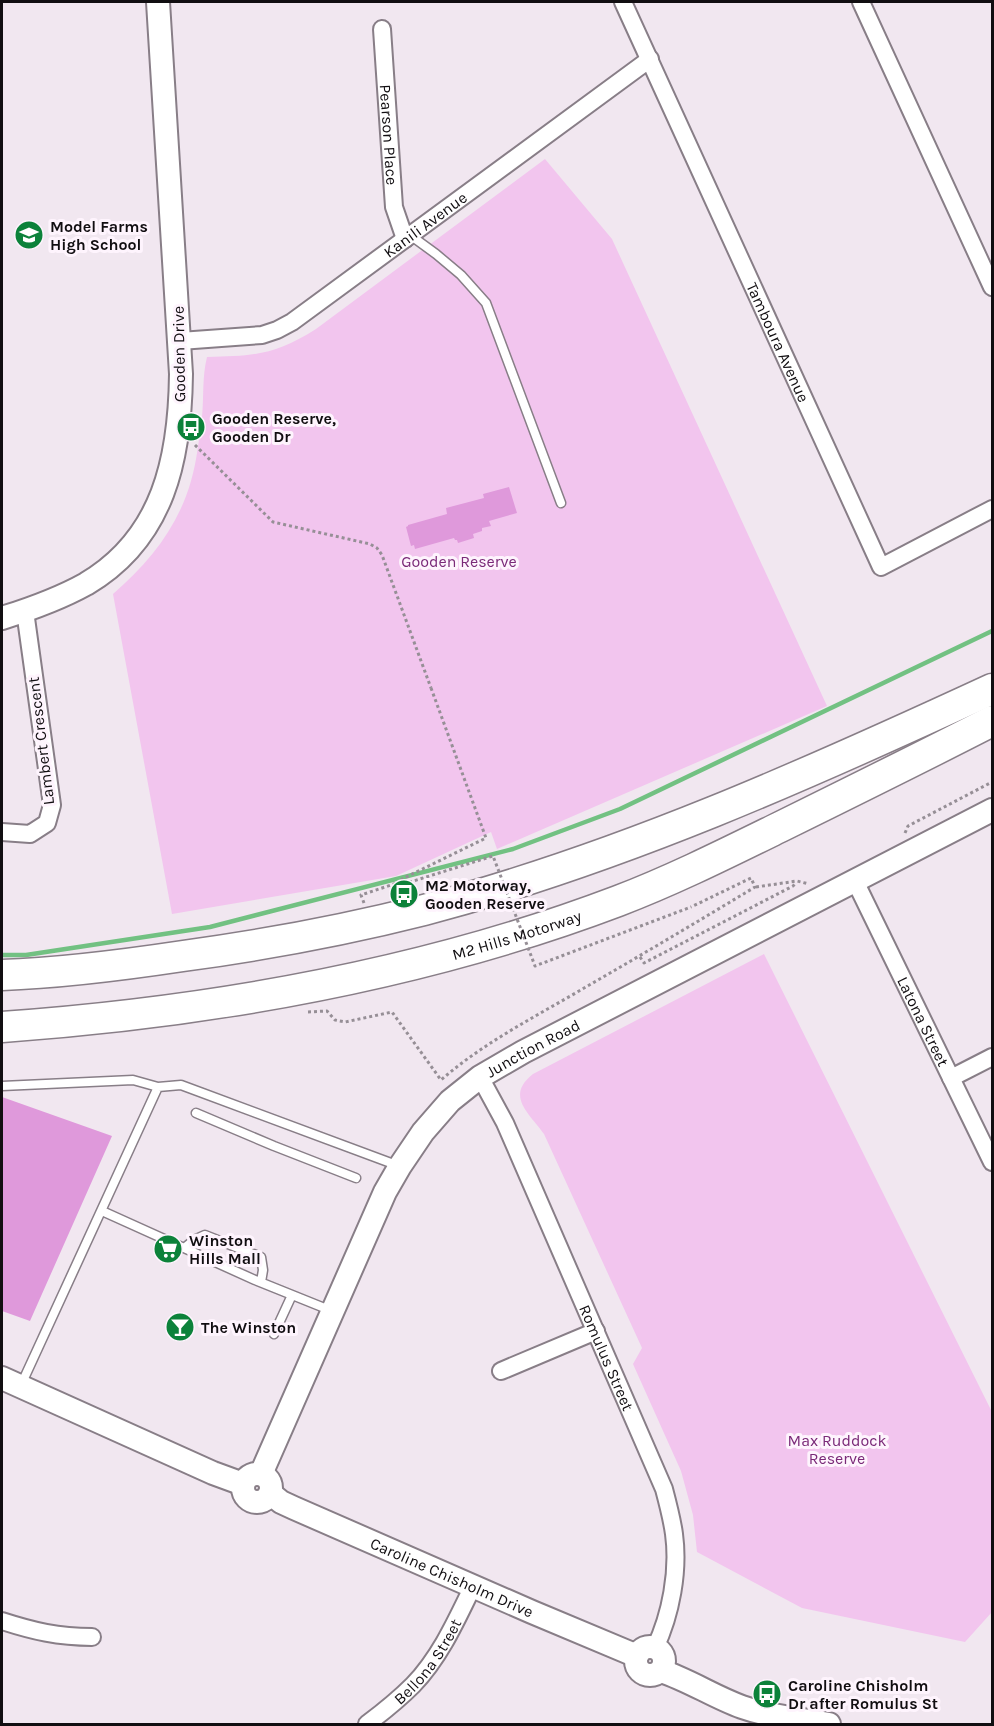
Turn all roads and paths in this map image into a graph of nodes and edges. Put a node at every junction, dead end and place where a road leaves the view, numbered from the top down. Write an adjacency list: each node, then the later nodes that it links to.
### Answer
1 (158, 2): 8 (street, Gooden Drive)
2 (624, 2): 5 (street, Tamboura Avenue)
3 (861, 2): 7 (street)
4 (382, 29): 6 (street, Pearson Place)
5 (650, 59): 6 (street, Kanili Avenue); 11 (street, Tamboura Avenue)
6 (407, 237): 8 (street, Kanili Avenue); 10 (lane)
7 (993, 287)
8 (180, 341): 12 (street, Gooden Drive)
9 (195, 445): 18 (path, bridge)
10 (561, 503)
11 (993, 509)
12 (25, 611): 13 (street, Gooden Drive); 17 (street, Lambert Crescent)
13 (2, 618)
14 (993, 689): 25 (highway)
15 (993, 721): 27 (highway, M2 Hills Motorway)
16 (993, 810): 20 (street, Junction Road)
17 (2, 832)
18 (403, 881): 22 (path, bridge); 23 (path)
19 (797, 881): 21 (path); 22 (path); 24 (path)
20 (855, 881): 29 (street, Junction Road); 30 (street, Latona Street)
21 (810, 885)
22 (755, 887): 24 (path)
23 (364, 904)
24 (640, 956): 26 (path)
25 (2, 975)
26 (306, 1012)
27 (2, 1027)
28 (993, 1057): 30 (street)
29 (480, 1077): 35 (street, Junction Road); 42 (street, Romulus Street)
30 (951, 1078): 34 (street, Latona Street)
31 (2, 1086): 32 (lane)
32 (158, 1087): 35 (lane); 37 (lane)
33 (196, 1113): 36 (lane)
34 (993, 1162)
35 (400, 1166): 41 (street, Junction Road)
36 (356, 1178)
37 (102, 1211): 38 (lane); 45 (lane)
38 (184, 1248): 39 (lane); 39 (lane)
39 (261, 1282): 40 (lane)
40 (292, 1295): 41 (lane); 43 (lane)
41 (332, 1311): 46 (street, Junction Road)
42 (596, 1331): 44 (street); 50 (street, Romulus Street)
43 (274, 1334)
44 (501, 1371)
45 (11, 1382): 46 (street, Caroline Chisholm Drive)
46 (258, 1484): 47 (street, Caroline Chisholm Drive)
47 (473, 1586): 50 (street, Caroline Chisholm Drive); 51 (street, Bellona Street)
48 (2, 1621): 49 (street)
49 (92, 1637)
50 (646, 1652): 52 (street)
51 (368, 1725)
52 (829, 1725)

